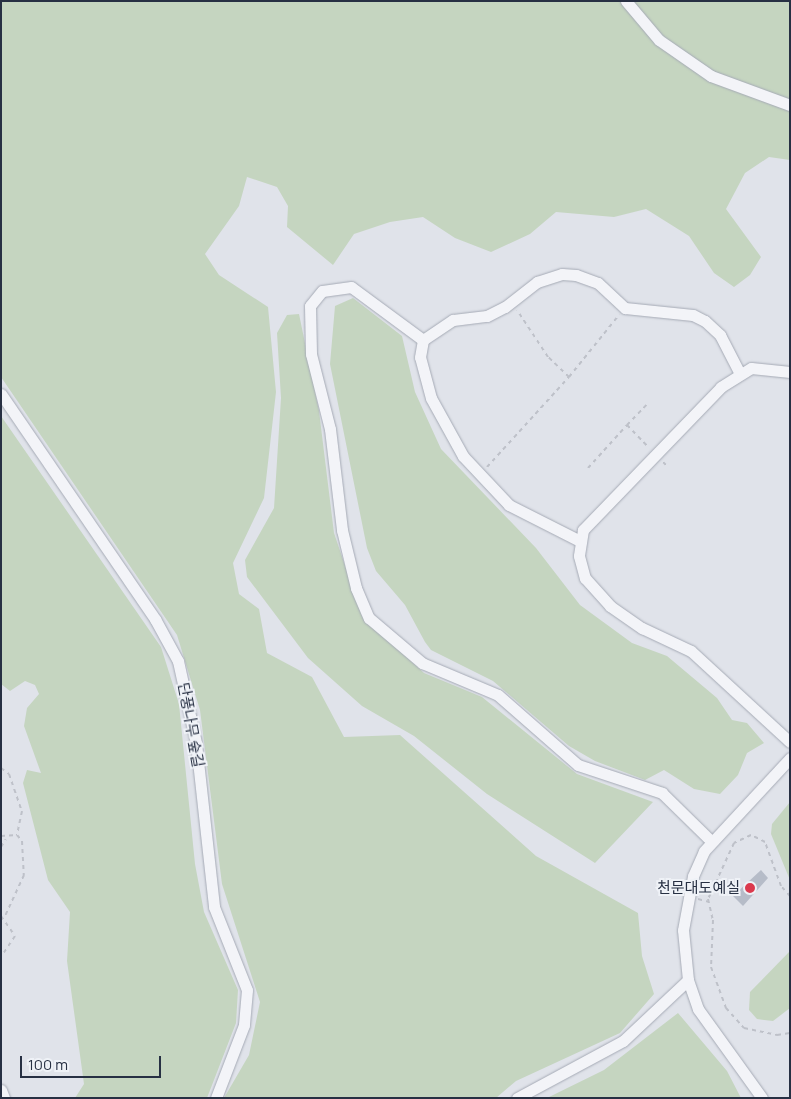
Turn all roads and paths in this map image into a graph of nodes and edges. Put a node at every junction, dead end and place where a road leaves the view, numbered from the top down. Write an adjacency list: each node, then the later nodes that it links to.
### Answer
1 (626, 1): 2 (lane)
2 (790, 105)
3 (512, 302): 4 (lane); 5 (lane); 8 (path)
4 (625, 308): 6 (lane); 8 (path)
5 (424, 340): 14 (lane); 22 (lane)
6 (739, 372): 7 (lane); 15 (lane)
7 (790, 372)
8 (570, 377): 14 (path)
9 (1, 394): 31 (lane, 단풍나무 숲길)
10 (646, 405): 11 (path)
11 (627, 425): 12 (path); 13 (path)
12 (643, 443)
13 (588, 468)
14 (479, 476): 15 (lane)
15 (580, 541): 16 (lane)
16 (790, 742)
17 (790, 758): 22 (lane)
18 (1, 768): 19 (path)
19 (17, 835): 21 (path); 25 (path)
20 (1, 836): 21 (path)
21 (6, 839): 23 (path)
22 (711, 841): 27 (lane)
23 (1, 847)
24 (790, 896): 28 (path)
25 (3, 916): 26 (path)
26 (1, 956)
27 (688, 980): 32 (lane); 33 (lane)
28 (790, 1032)
29 (1, 1090): 30 (lane)
30 (4, 1098)
31 (216, 1098)
32 (517, 1098)
33 (762, 1098)

